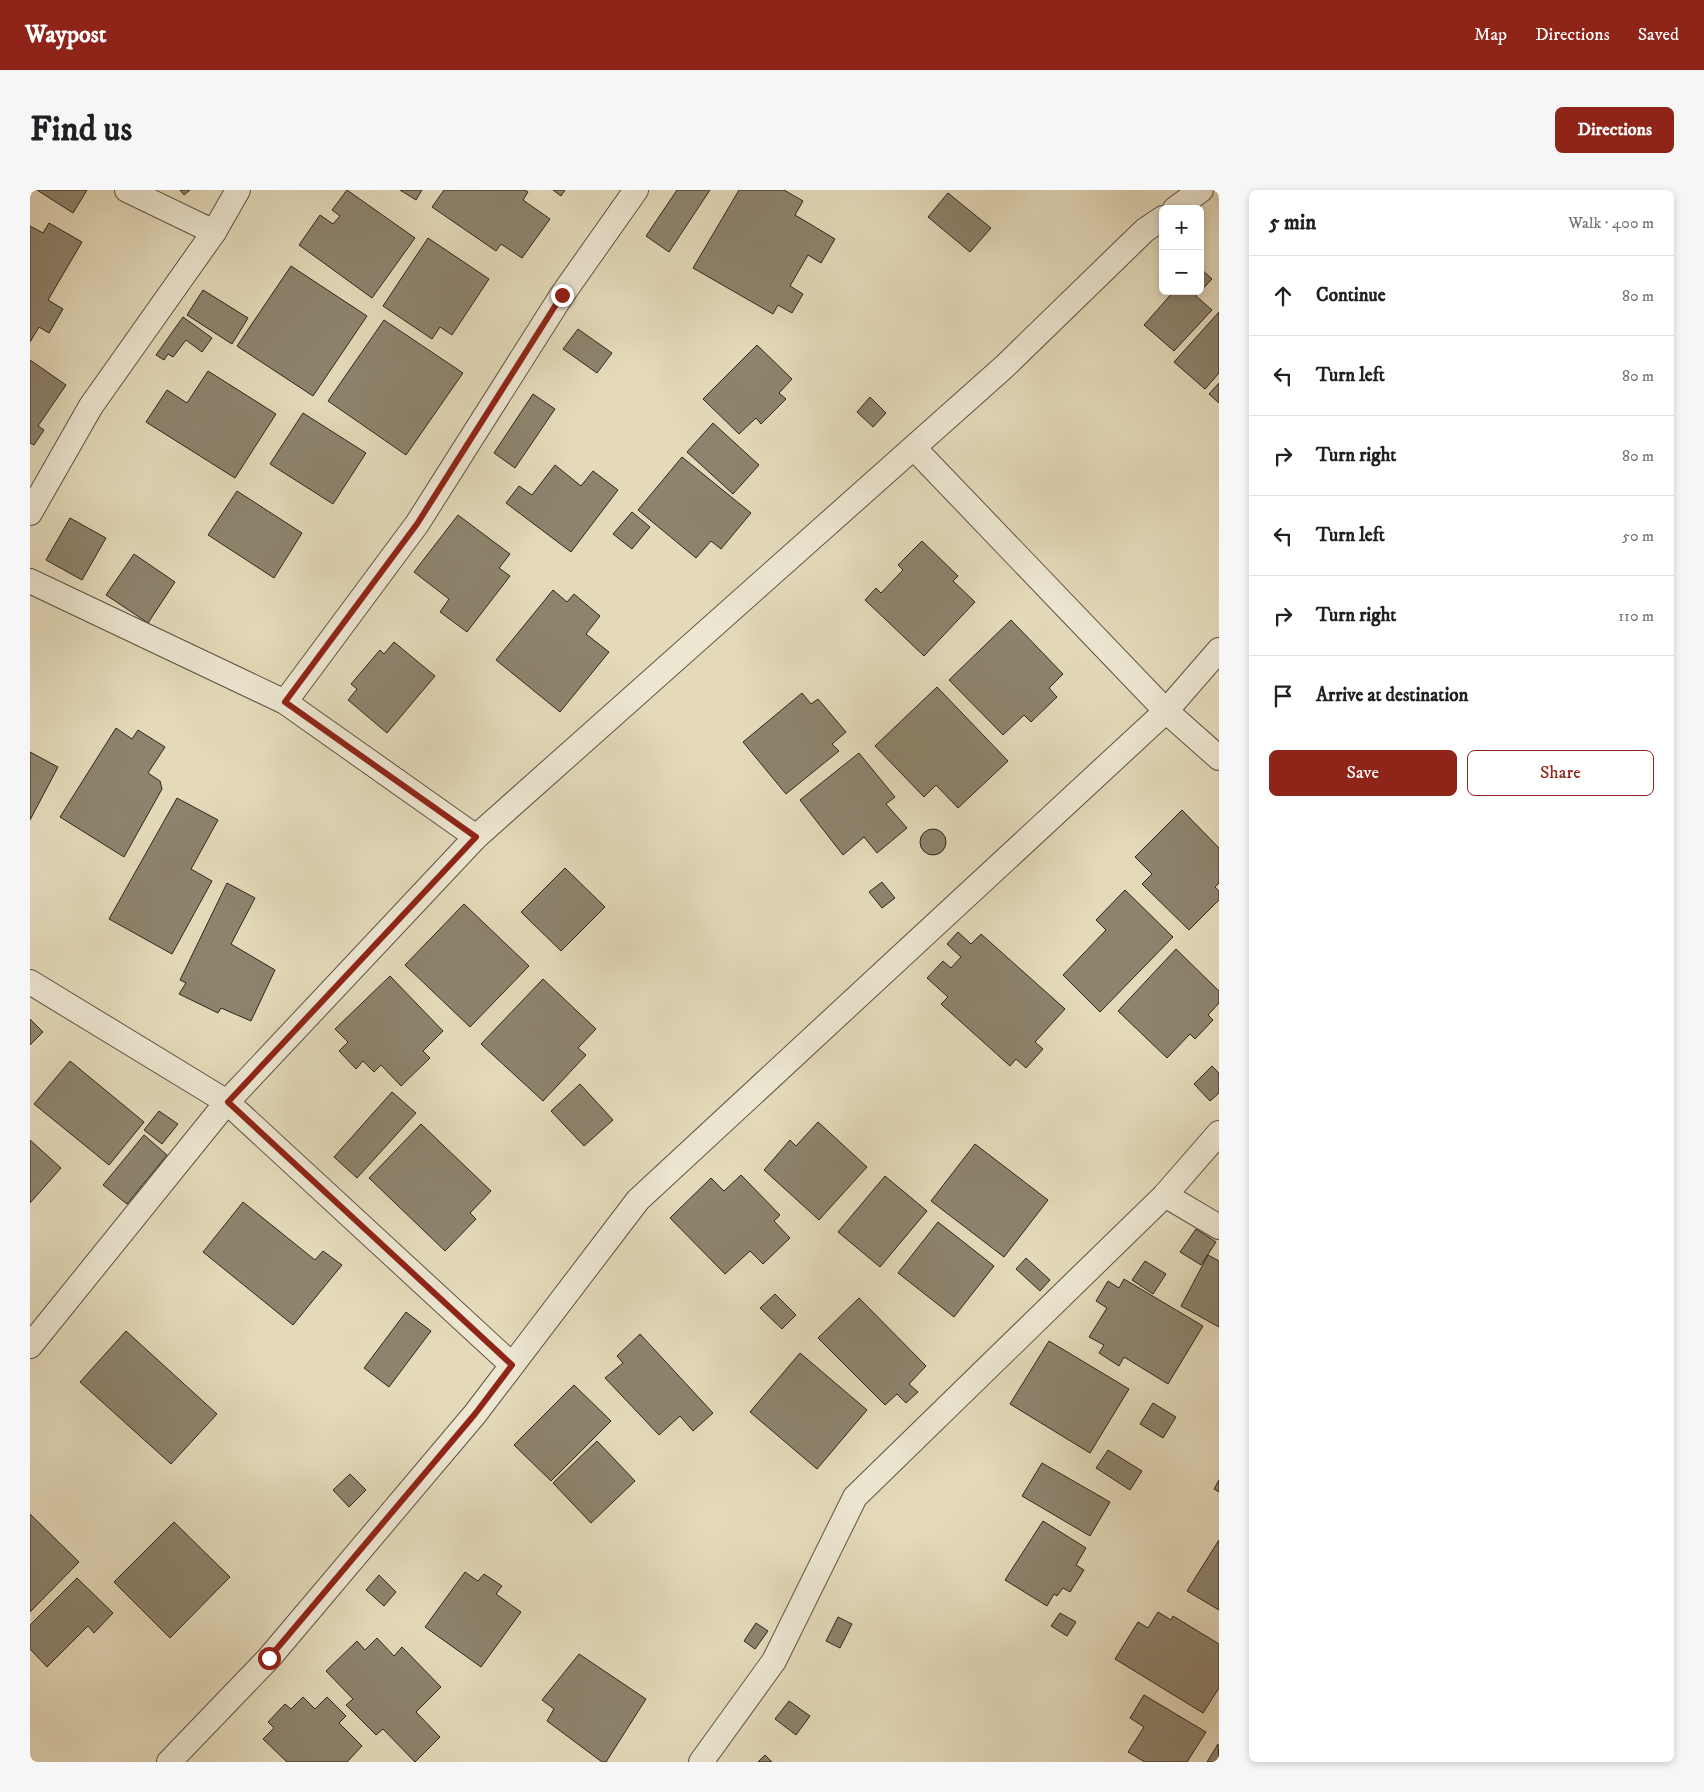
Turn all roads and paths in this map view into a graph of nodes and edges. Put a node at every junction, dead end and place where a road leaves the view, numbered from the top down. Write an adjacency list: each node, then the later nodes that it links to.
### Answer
1 (127, 190): 7 (street)
2 (238, 190): 7 (street)
3 (636, 190): 12 (street)
4 (1201, 190): 5 (street)
5 (1180, 205)
6 (1159, 221): 8 (street)
7 (214, 232): 9 (street)
8 (914, 448): 13 (street); 15 (street)
9 (30, 513)
10 (30, 581): 12 (street)
11 (1219, 650): 13 (street)
12 (285, 702): 15 (street)
13 (1166, 711): 14 (street); 22 (street)
14 (1219, 758)
15 (476, 837): 17 (street)
16 (30, 982): 17 (street)
17 (228, 1102): 21 (street); 22 (street)
18 (1219, 1133): 19 (street)
19 (1165, 1195): 20 (street); 24 (street)
20 (1219, 1227)
21 (30, 1346)
22 (512, 1365): 23 (street)
23 (169, 1762)
24 (701, 1762)

